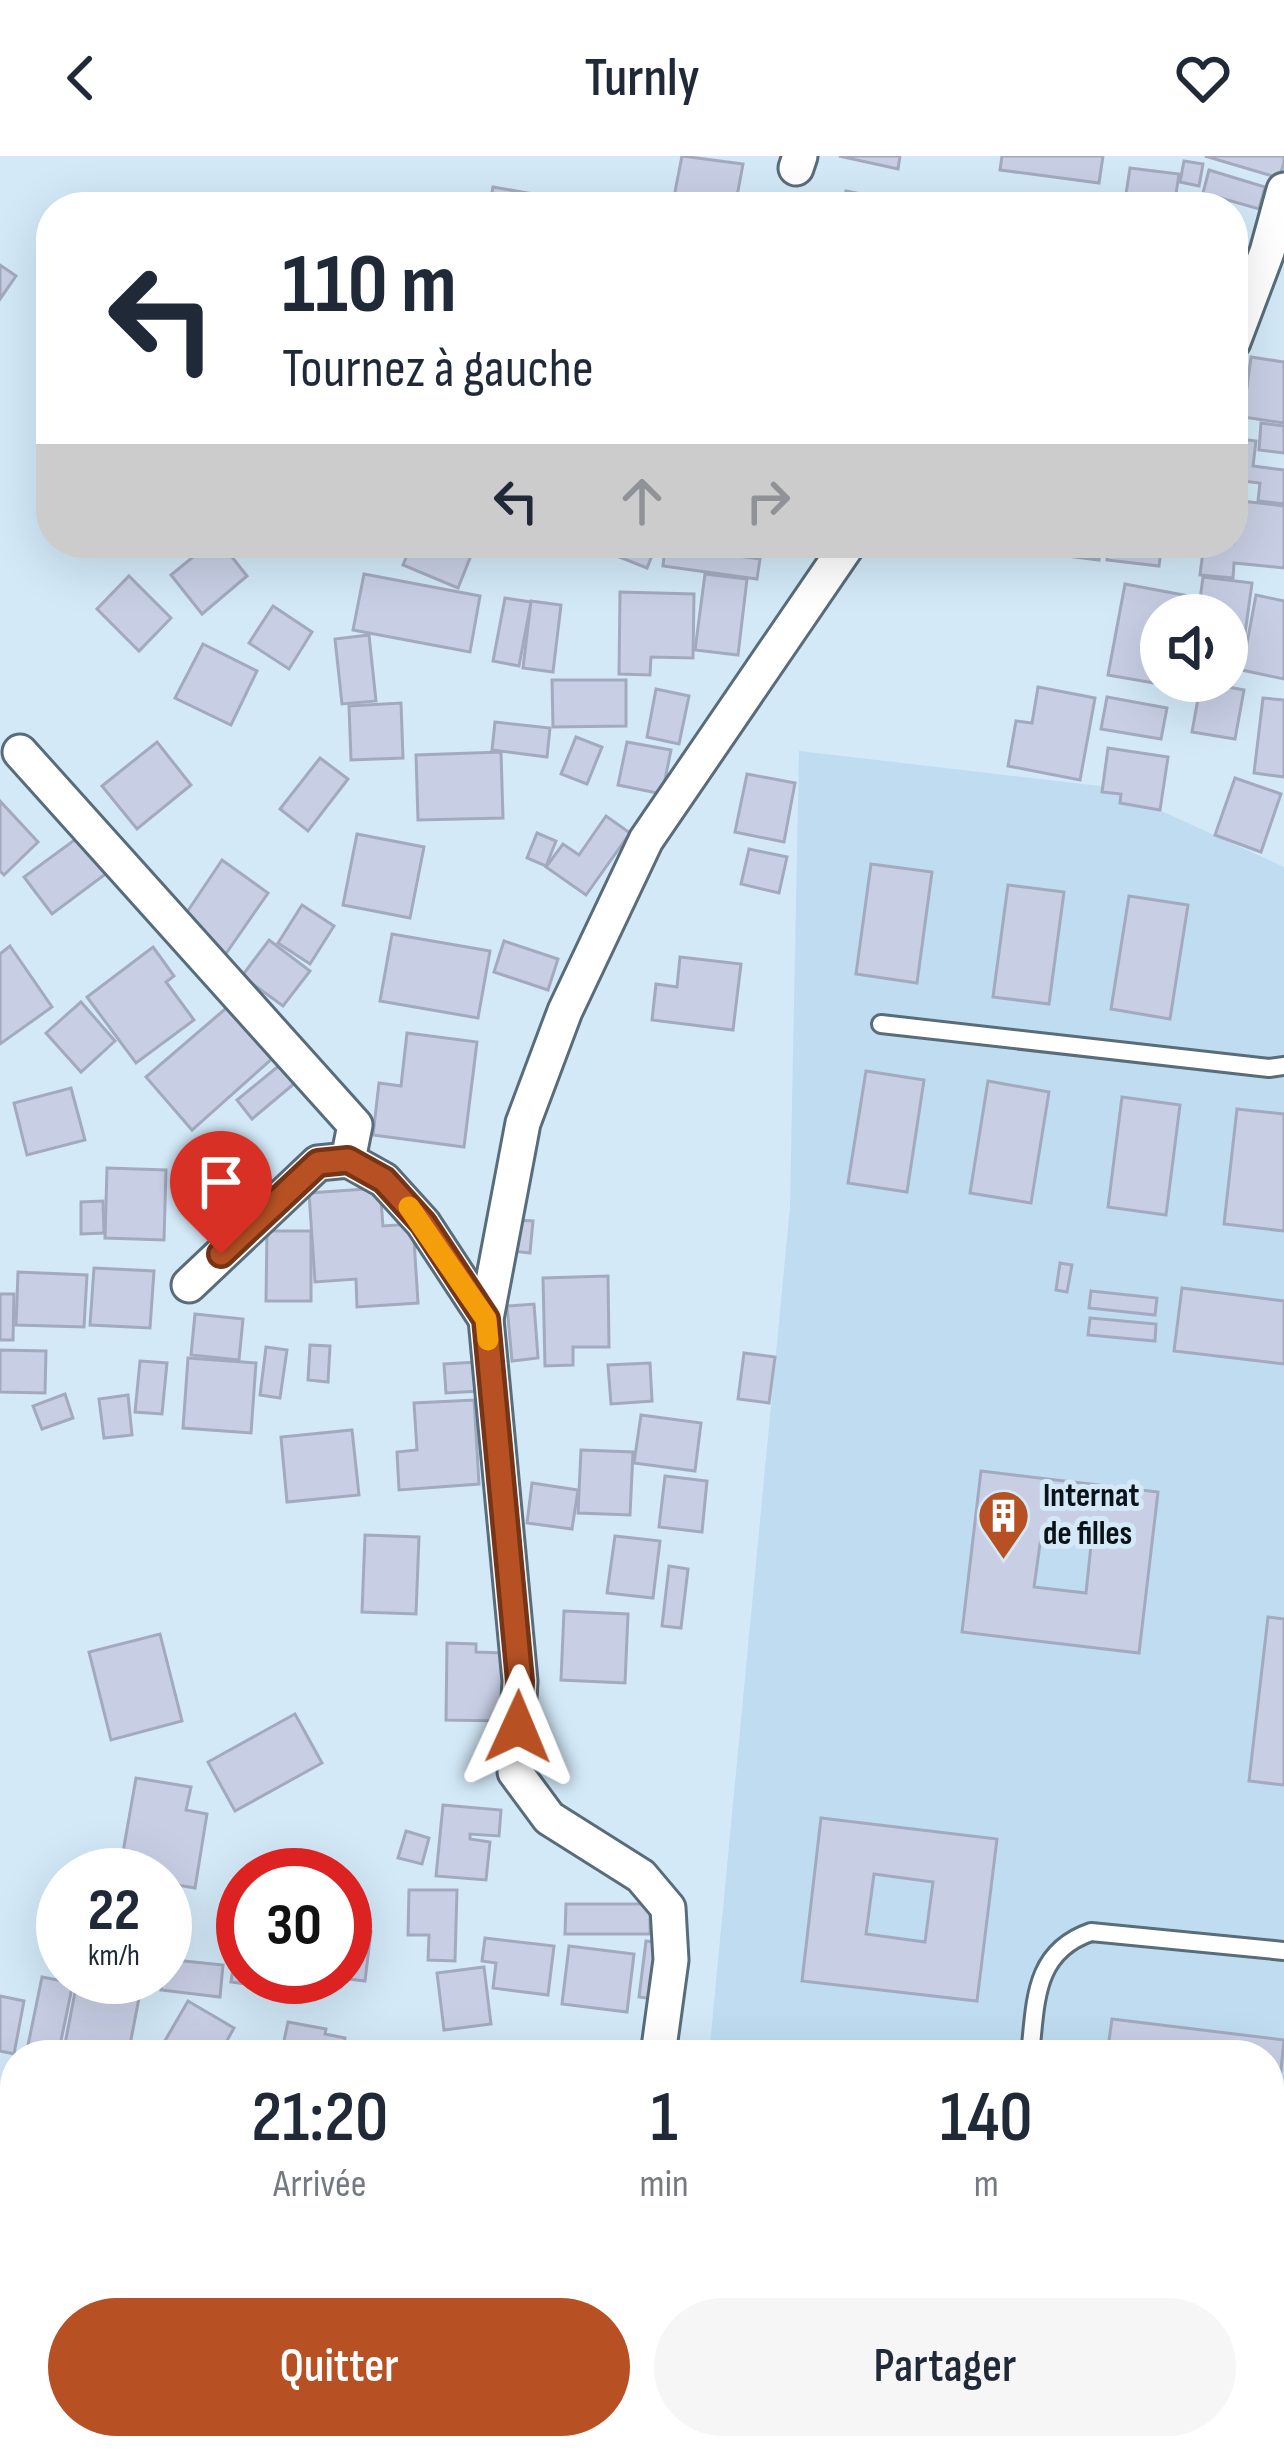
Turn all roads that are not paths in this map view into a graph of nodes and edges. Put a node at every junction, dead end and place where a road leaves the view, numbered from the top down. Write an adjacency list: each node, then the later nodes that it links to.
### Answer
1 (1284, 190): 2 (street)
2 (1248, 302)
3 (839, 558): 10 (street)
4 (20, 752): 7 (street)
5 (881, 1024): 6 (lane)
6 (1284, 1066)
7 (355, 1125): 8 (street); 10 (street)
8 (348, 1160): 9 (street); 10 (street)
9 (189, 1285)
10 (486, 1319): 12 (street)
11 (1284, 1951): 13 (lane)
12 (660, 2040)
13 (1032, 2040)

